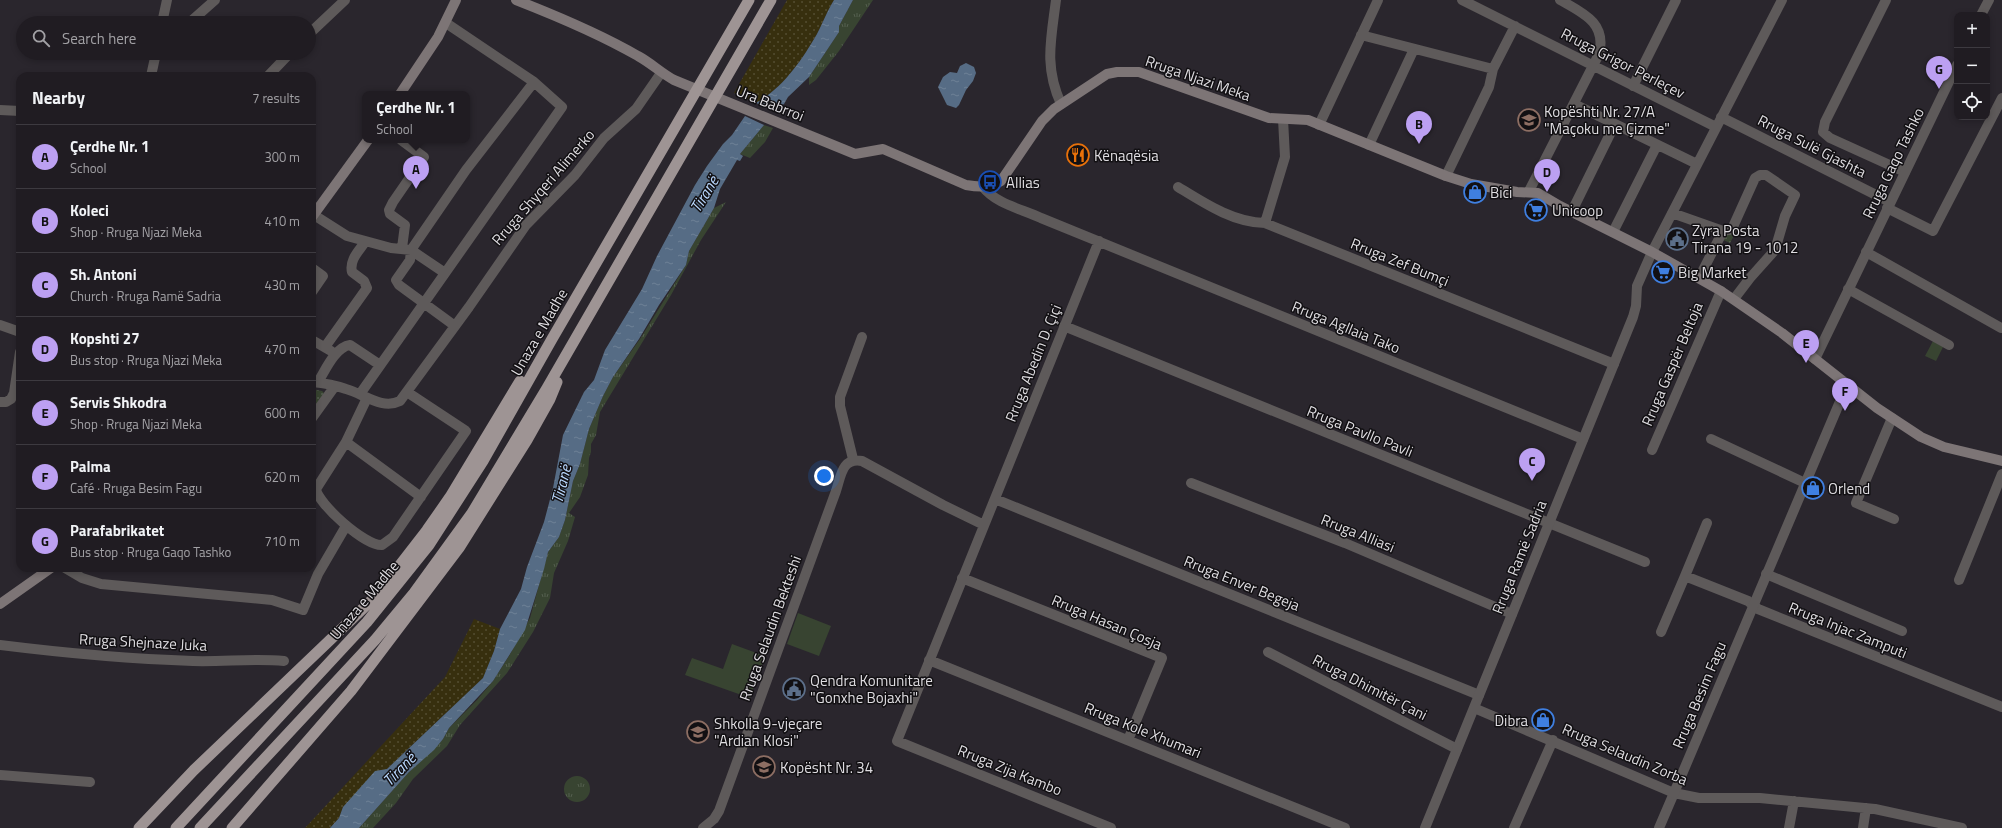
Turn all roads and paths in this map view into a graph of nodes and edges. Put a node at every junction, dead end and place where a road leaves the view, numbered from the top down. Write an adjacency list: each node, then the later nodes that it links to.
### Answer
1 (167, 0): 17 (street)
2 (215, 0): 18 (street)
3 (345, 0): 21 (street)
4 (456, 0): 19 (main road)
5 (516, 0): 31 (main road)
6 (749, 0): 82 (highway, Unaza e Madhe)
7 (771, 0): 84 (highway)
8 (1056, 0): 36 (street)
9 (1378, 0): 22 (street)
10 (1462, 0): 20 (street, Rruga Grigor Perleçev)
11 (1560, 0): 26 (street)
12 (1676, 0): 33 (street)
13 (1782, 0): 40 (street)
14 (1886, 0): 50 (street)
15 (1989, 0): 16 (street)
16 (1983, 12)
17 (164, 16)
18 (197, 16)
19 (446, 23): 32 (street, Rruga Shyqeri Alimerko); 34 (main road)
20 (1515, 26): 26 (street, Rruga Grigor Perleçev); 27 (street)
21 (316, 27)
22 (1361, 35): 23 (street); 43 (street)
23 (1414, 49): 27 (street); 47 (street)
24 (154, 60): 29 (street)
25 (283, 60): 30 (street)
26 (1594, 65): 33 (street, Rruga Grigor Perleçev); 37 (street)
27 (1493, 69): 51 (street)
28 (1954, 71): 50 (street, Rruga Gaqo Tashko)
29 (152, 72)
30 (272, 72)
31 (661, 73): 52 (main road, Ura Babrroi); 77 (street, Rruga Shyqeri Alimerko)
32 (534, 82): 65 (street); 69 (street, Rruga Shyqeri Alimerko)
33 (1633, 86): 44 (street, Rruga Grigor Perleçev)
34 (402, 91)
35 (2002, 98): 55 (street, Rruga Sulë Gjashta)
36 (1061, 104): 41 (main road, Rruga Njazi Meka); 52 (main road, Rruga Njazi Meka)
37 (1574, 104): 42 (street); 54 (street)
38 (0, 110): 39 (street)
39 (16, 111)
40 (1721, 117): 44 (street); 55 (street, Rruga Sulë Gjashta)
41 (1283, 118): 43 (main road, Rruga Njazi Meka); 60 (street)
42 (1615, 124): 48 (street); 56 (street)
43 (1319, 125): 47 (main road, Rruga Njazi Meka)
44 (1716, 127): 49 (street)
45 (366, 143): 57 (main road)
46 (405, 143): 65 (street)
47 (1369, 145): 51 (main road, Rruga Njazi Meka)
48 (1657, 145): 49 (street); 62 (street)
49 (1697, 164): 58 (street)
50 (1905, 172): 55 (street, Rruga Gaqo Tashko)
51 (1446, 176): 54 (main road, Rruga Njazi Meka)
52 (983, 187): 63 (street)
53 (1178, 187): 60 (street, Rruga Zef Bumçi)
54 (1529, 191): 56 (main road, Rruga Njazi Meka)
55 (1889, 205): 67 (street, Rruga Gaqo Tashko)
56 (1572, 211): 62 (main road, Rruga Njazi Meka)
57 (316, 212)
58 (1672, 213): 61 (street); 66 (street)
59 (316, 218): 64 (street)
60 (1265, 223): 89 (street, Rruga Zef Bumçi)
61 (1724, 231): 70 (street); 74 (street)
62 (1613, 232): 66 (main road, Rruga Njazi Meka)
63 (1099, 241): 78 (street, Rruga Abedin D. Çiçi); 101 (street, Rruga Agllaia Tako)
64 (365, 242): 65 (street); 86 (street)
65 (407, 249): 69 (street); 75 (street)
66 (1652, 252): 70 (main road, Rruga Njazi Meka); 89 (street, Rruga Ramë Sadria)
67 (1866, 252): 72 (street, Rruga Gaqo Tashko); 79 (street)
68 (316, 271): 71 (street)
69 (445, 273): 75 (street, Rruga Shyqeri Alimerko)
70 (1699, 278): 73 (main road, Rruga Njazi Meka)
71 (316, 286)
72 (1848, 288): 85 (street); 88 (street, Rruga Gaqo Tashko)
73 (1721, 291): 74 (main road, Rruga Njazi Meka); 104 (street, Rruga Gaspër Beltoja)
74 (1734, 299): 88 (main road, Rruga Njazi Meka)
75 (424, 304): 77 (street); 90 (street, Rruga Shyqeri Alimerko)
76 (0, 325): 80 (street)
77 (455, 326): 96 (street, Rruga Shyqeri Alimerko)
78 (1064, 326): 111 (street, Rruga Abedin D. Çiçi); 114 (street, Rruga Pavllo Pavli)
79 (2002, 328)
80 (16, 331)
81 (862, 337): 105 (street)
82 (552, 339): 145 (highway); 146 (highway, Unaza e Madhe)
83 (316, 342): 86 (street)
84 (572, 345): 147 (highway); 148 (highway)
85 (1949, 345)
86 (325, 347): 87 (street)
87 (336, 354): 90 (street); 92 (street)
88 (1814, 359): 94 (main road, Rruga Njazi Meka)
89 (1614, 364): 101 (street, Rruga Ramë Sadria)
90 (380, 365): 97 (street, Rruga Shyqeri Alimerko)
91 (16, 379): 98 (street)
92 (316, 381)
93 (316, 382): 95 (street)
94 (1847, 385): 100 (main road, Rruga Njazi Meka); 109 (street, Rruga Besim Fagu)
95 (335, 386): 97 (street); 99 (street)
96 (407, 392): 97 (street, Rruga Shyqeri Alimerko); 110 (street)
97 (364, 396): 103 (street, Rruga Shyqeri Alimerko)
98 (0, 402)
99 (316, 412)
100 (1892, 418): 106 (main road, Rruga Njazi Meka); 112 (street)
101 (1583, 439): 114 (street, Rruga Ramë Sadria)
102 (1711, 439): 109 (street)
103 (346, 442): 110 (street); 116 (street, Rruga Shyqeri Alimerko)
104 (1652, 450)
105 (853, 459): 115 (street); 149 (street, Rruga Selaudin Bekteshi)
106 (2002, 461)
107 (2002, 474): 123 (street)
108 (1191, 483): 126 (street, Rruga Alliasi)
109 (1805, 483): 120 (street, Rruga Besim Fagu)
110 (421, 497): 116 (street)
111 (995, 499): 115 (street, Rruga Abedin D. Çiçi); 133 (street, Rruga Enver Begeja)
112 (1894, 519)
113 (1706, 523): 121 (street)
114 (1549, 524): 117 (street, Rruga Pavllo Pavli); 126 (street, Rruga Ramë Sadria)
115 (984, 525): 122 (street, Rruga Abedin D. Çiçi)
116 (346, 526): 119 (street)
117 (1645, 562)
118 (45, 572): 124 (main road)
119 (72, 572)
120 (1766, 574): 125 (street, Rruga Besim Fagu); 127 (street)
121 (1685, 576): 125 (street, Rruga Injac Zamputi); 128 (street)
122 (962, 578): 131 (street, Rruga Abedin D. Çiçi); 136 (street, Rruga Hasan Çosja)
123 (1958, 580)
124 (0, 604)
125 (1753, 605): 135 (street, Rruga Injac Zamputi); 142 (street, Rruga Besim Fagu)
126 (1512, 614): 133 (street, Rruga Ramë Sadria)
127 (1902, 631)
128 (1661, 632)
129 (0, 645): 132 (street, Rruga Shejnaze Juka)
130 (1268, 652): 139 (street, Rruga Dhimitër Çani)
131 (929, 660): 136 (street, Rruga Kole Xhumari); 138 (street, Rruga Abedin D. Çiçi)
132 (284, 661)
133 (1479, 695): 134 (street, Rruga Ramë Sadria)
134 (1474, 708): 137 (street, Rruga Selaudin Zorba); 139 (street, Rruga Ramë Sadria)
135 (2002, 708)
136 (1128, 740): 151 (street, Rruga Kole Xhumari)
137 (1552, 740): 142 (street, Rruga Selaudin Zorba); 153 (street)
138 (897, 741): 150 (street, Rruga Zija Kambo)
139 (1457, 749): 152 (street, Rruga Ramë Sadria)
140 (0, 775): 141 (street)
141 (90, 782)
142 (1674, 793): 143 (street, Rruga Selaudin Zorba); 154 (street, Rruga Besim Fagu)
143 (1794, 801): 144 (street, Rruga Selaudin Zorba); 155 (street)
144 (1866, 808): 156 (street); 157 (street, Rruga Selaudin Zorba)
145 (139, 828)
146 (176, 828)
147 (200, 828)
148 (232, 828)
149 (703, 828)
150 (1111, 828)
151 (1345, 828)
152 (1425, 828)
153 (1514, 828)
154 (1659, 828)
155 (1789, 828)
156 (1863, 828)
157 (1962, 828)

